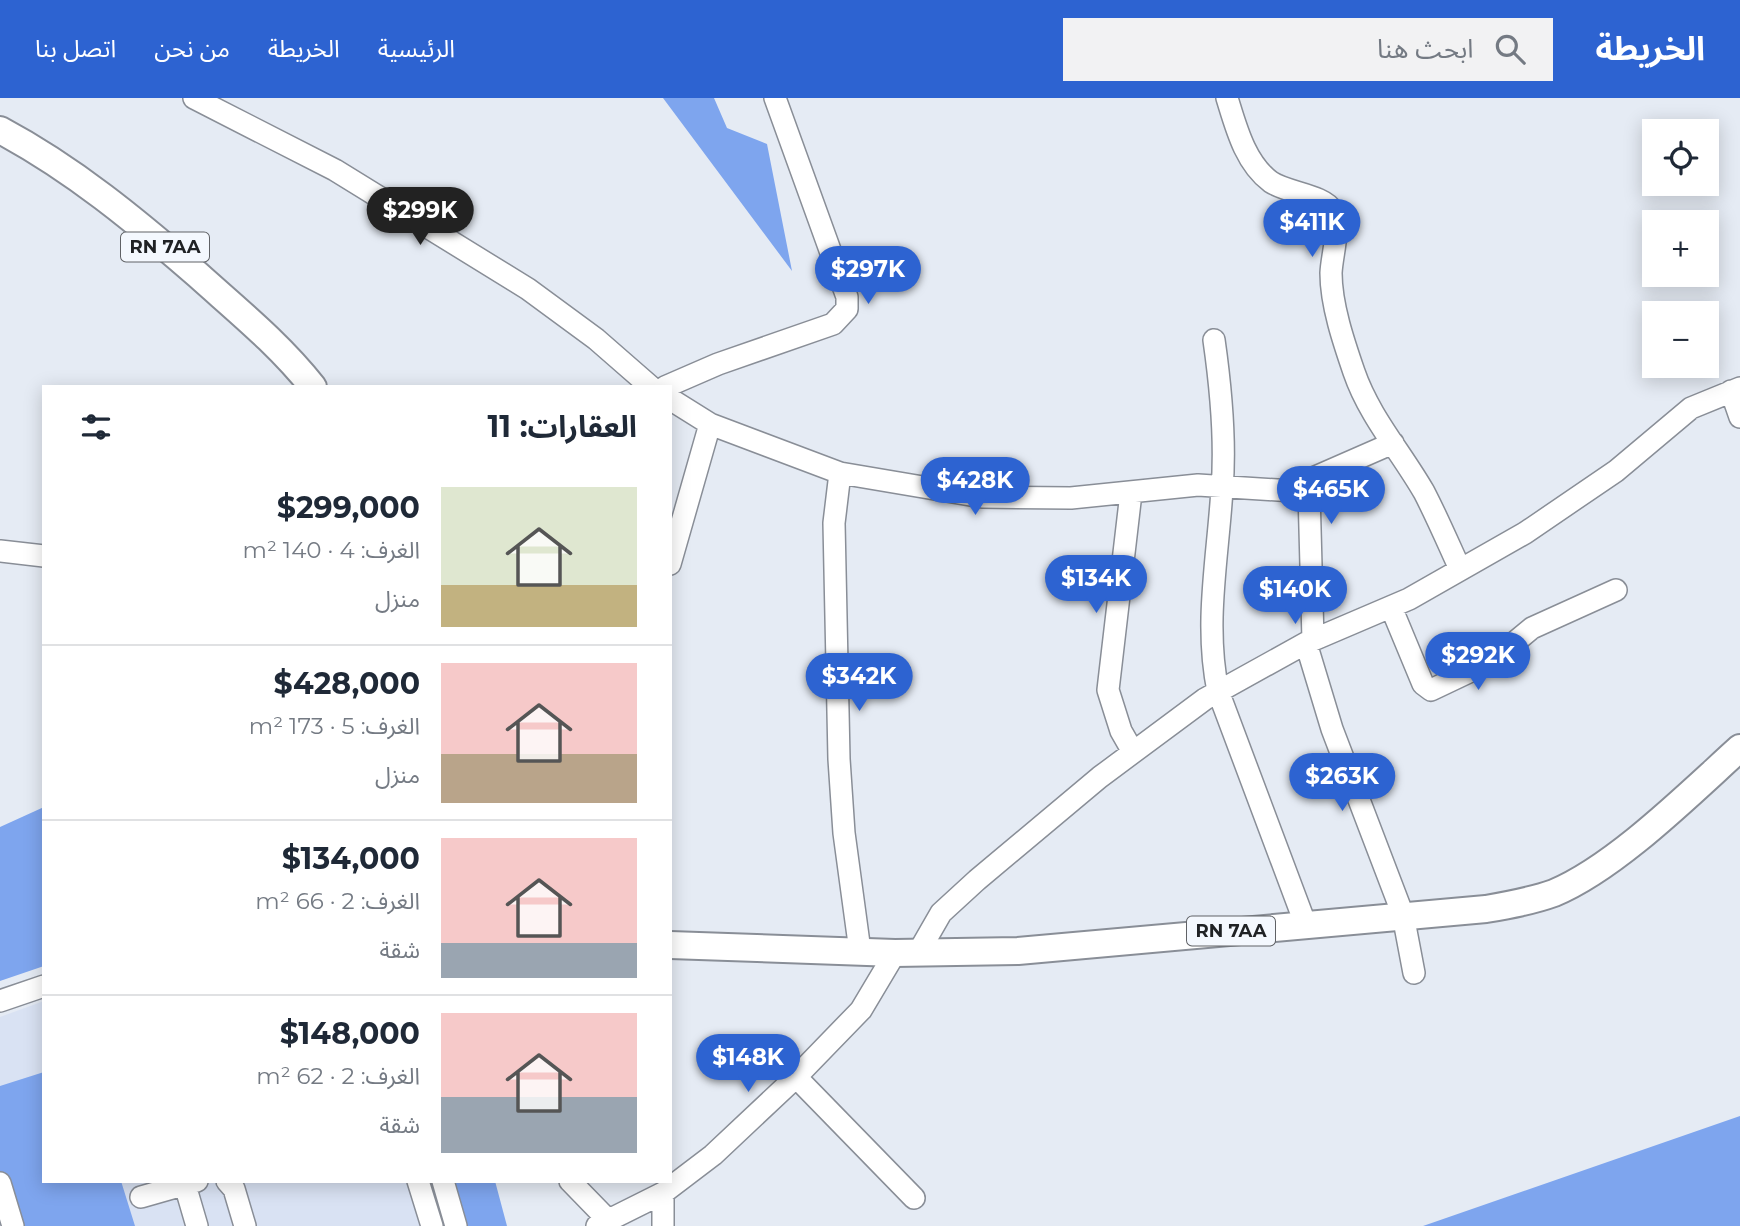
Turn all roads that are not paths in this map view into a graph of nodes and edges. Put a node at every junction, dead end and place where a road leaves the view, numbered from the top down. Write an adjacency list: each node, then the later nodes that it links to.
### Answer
1 (194, 98): 6 (street)
2 (775, 98): 8 (street)
3 (1227, 98): 13 (street)
4 (0, 130): 7 (main road, RN 7AA)
5 (1214, 340): 15 (street)
6 (645, 384)
7 (311, 385)
8 (670, 385)
9 (1735, 390): 11 (street); 21 (street)
10 (672, 400): 12 (street)
11 (1740, 416)
12 (710, 424): 14 (street); 20 (street)
13 (1394, 443): 16 (street); 21 (street)
14 (840, 473): 17 (street); 32 (street)
15 (1223, 486): 16 (street); 17 (street); 25 (street)
16 (1309, 492): 24 (street)
17 (1131, 493): 26 (street)
18 (0, 551): 19 (street)
19 (42, 556)
20 (672, 557)
21 (1460, 569): 23 (street)
22 (1616, 590): 23 (street)
23 (1391, 607): 24 (street)
24 (1310, 642): 25 (street); 29 (street)
25 (1218, 691): 28 (street); 30 (street)
26 (1121, 731): 28 (street); 28 (street)
27 (1740, 748): 29 (main road, RN 7AA)
28 (1133, 752): 33 (street)
29 (1403, 915): 30 (main road, RN 7AA); 34 (street)
30 (1305, 923): 33 (main road, RN 7AA)
31 (672, 945): 32 (main road, RN 7AA)
32 (860, 951): 33 (main road, RN 7AA)
33 (907, 953): 37 (street)
34 (1414, 973)
35 (42, 987): 36 (street)
36 (0, 1001)
37 (796, 1077): 44 (street); 46 (street)
38 (191, 1183): 45 (street); 49 (street)
39 (230, 1183): 50 (street)
40 (419, 1183): 51 (street)
41 (444, 1183): 52 (street)
42 (572, 1183): 47 (street)
43 (0, 1184): 48 (street)
44 (663, 1193): 47 (street); 53 (street)
45 (141, 1197)
46 (914, 1198)
47 (602, 1223)
48 (13, 1226)
49 (197, 1226)
50 (245, 1226)
51 (432, 1226)
52 (456, 1226)
53 (663, 1226)

